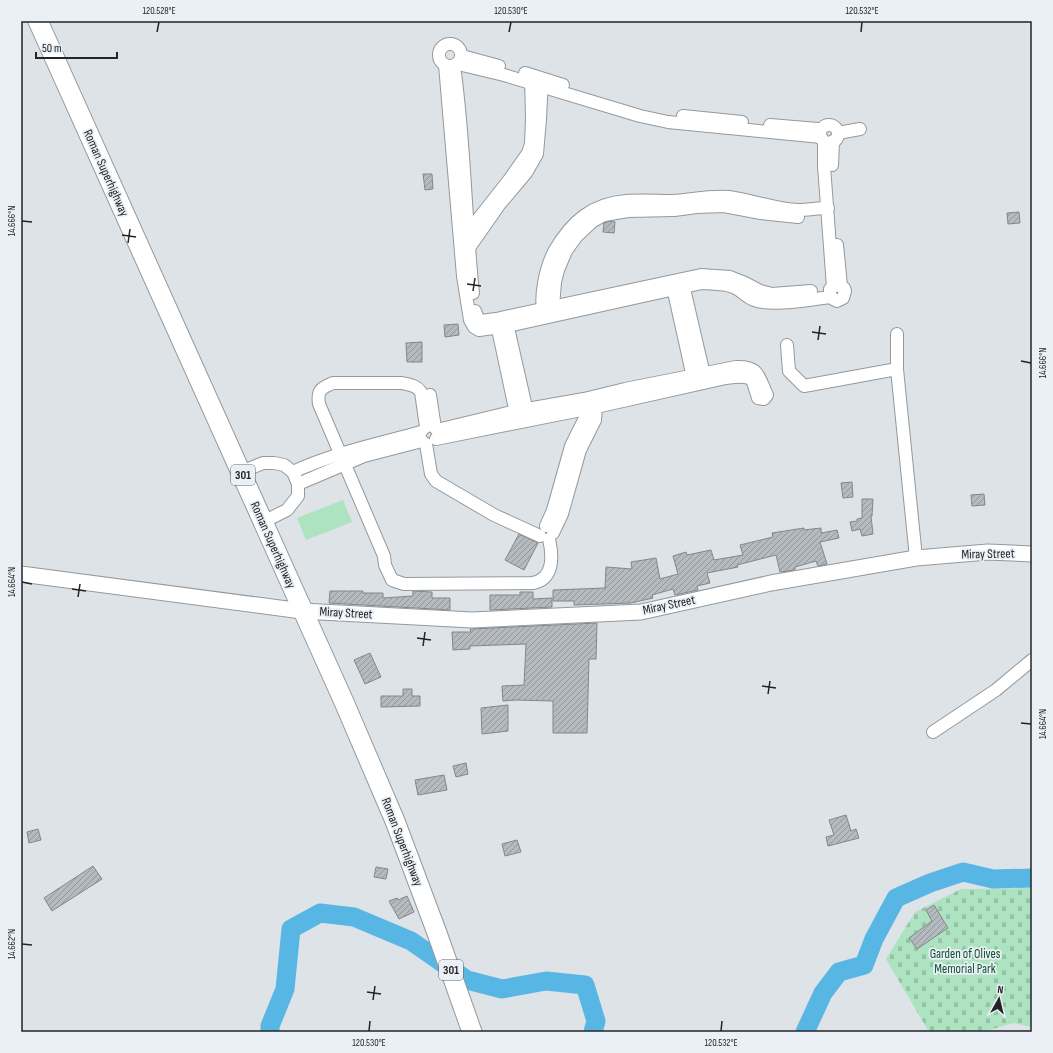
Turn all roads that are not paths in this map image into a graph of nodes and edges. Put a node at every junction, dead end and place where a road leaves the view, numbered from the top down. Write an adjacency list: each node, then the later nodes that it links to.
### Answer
1 (38, 21): 20 (main road, Roman Superhighway / 301)
2 (536, 81): 4 (street); 6 (street); 6 (street)
3 (860, 130): 4 (street)
4 (827, 136): 5 (street); 7 (street)
5 (828, 211): 7 (street); 9 (street)
6 (466, 239): 10 (street)
7 (833, 243): 8 (street)
8 (678, 284): 9 (street); 14 (street)
9 (549, 313): 10 (street)
10 (502, 323): 16 (street)
11 (897, 334): 13 (street)
12 (787, 345): 13 (street)
13 (897, 369): 27 (street)
14 (699, 379): 14 (street); 15 (street)
15 (590, 403): 16 (street); 25 (street)
16 (523, 416): 17 (street)
17 (430, 435): 18 (street); 18 (street); 25 (street)
18 (339, 460): 19 (street); 22 (street); 25 (street)
19 (310, 464): 21 (street); 22 (street)
20 (241, 472): 21 (street); 24 (main road, Roman Superhighway / 301)
21 (293, 472): 23 (street)
22 (315, 478): 23 (street)
23 (298, 484): 24 (street)
24 (263, 522): 29 (main road, Roman Superhighway / 301)
25 (545, 533)
26 (1032, 554): 27 (street, Miray Street)
27 (916, 558): 29 (street, Miray Street)
28 (21, 574): 29 (street, Miray Street)
29 (302, 611): 32 (main road, Roman Superhighway / 301)
30 (1032, 660): 31 (street)
31 (933, 732)
32 (472, 1032)

